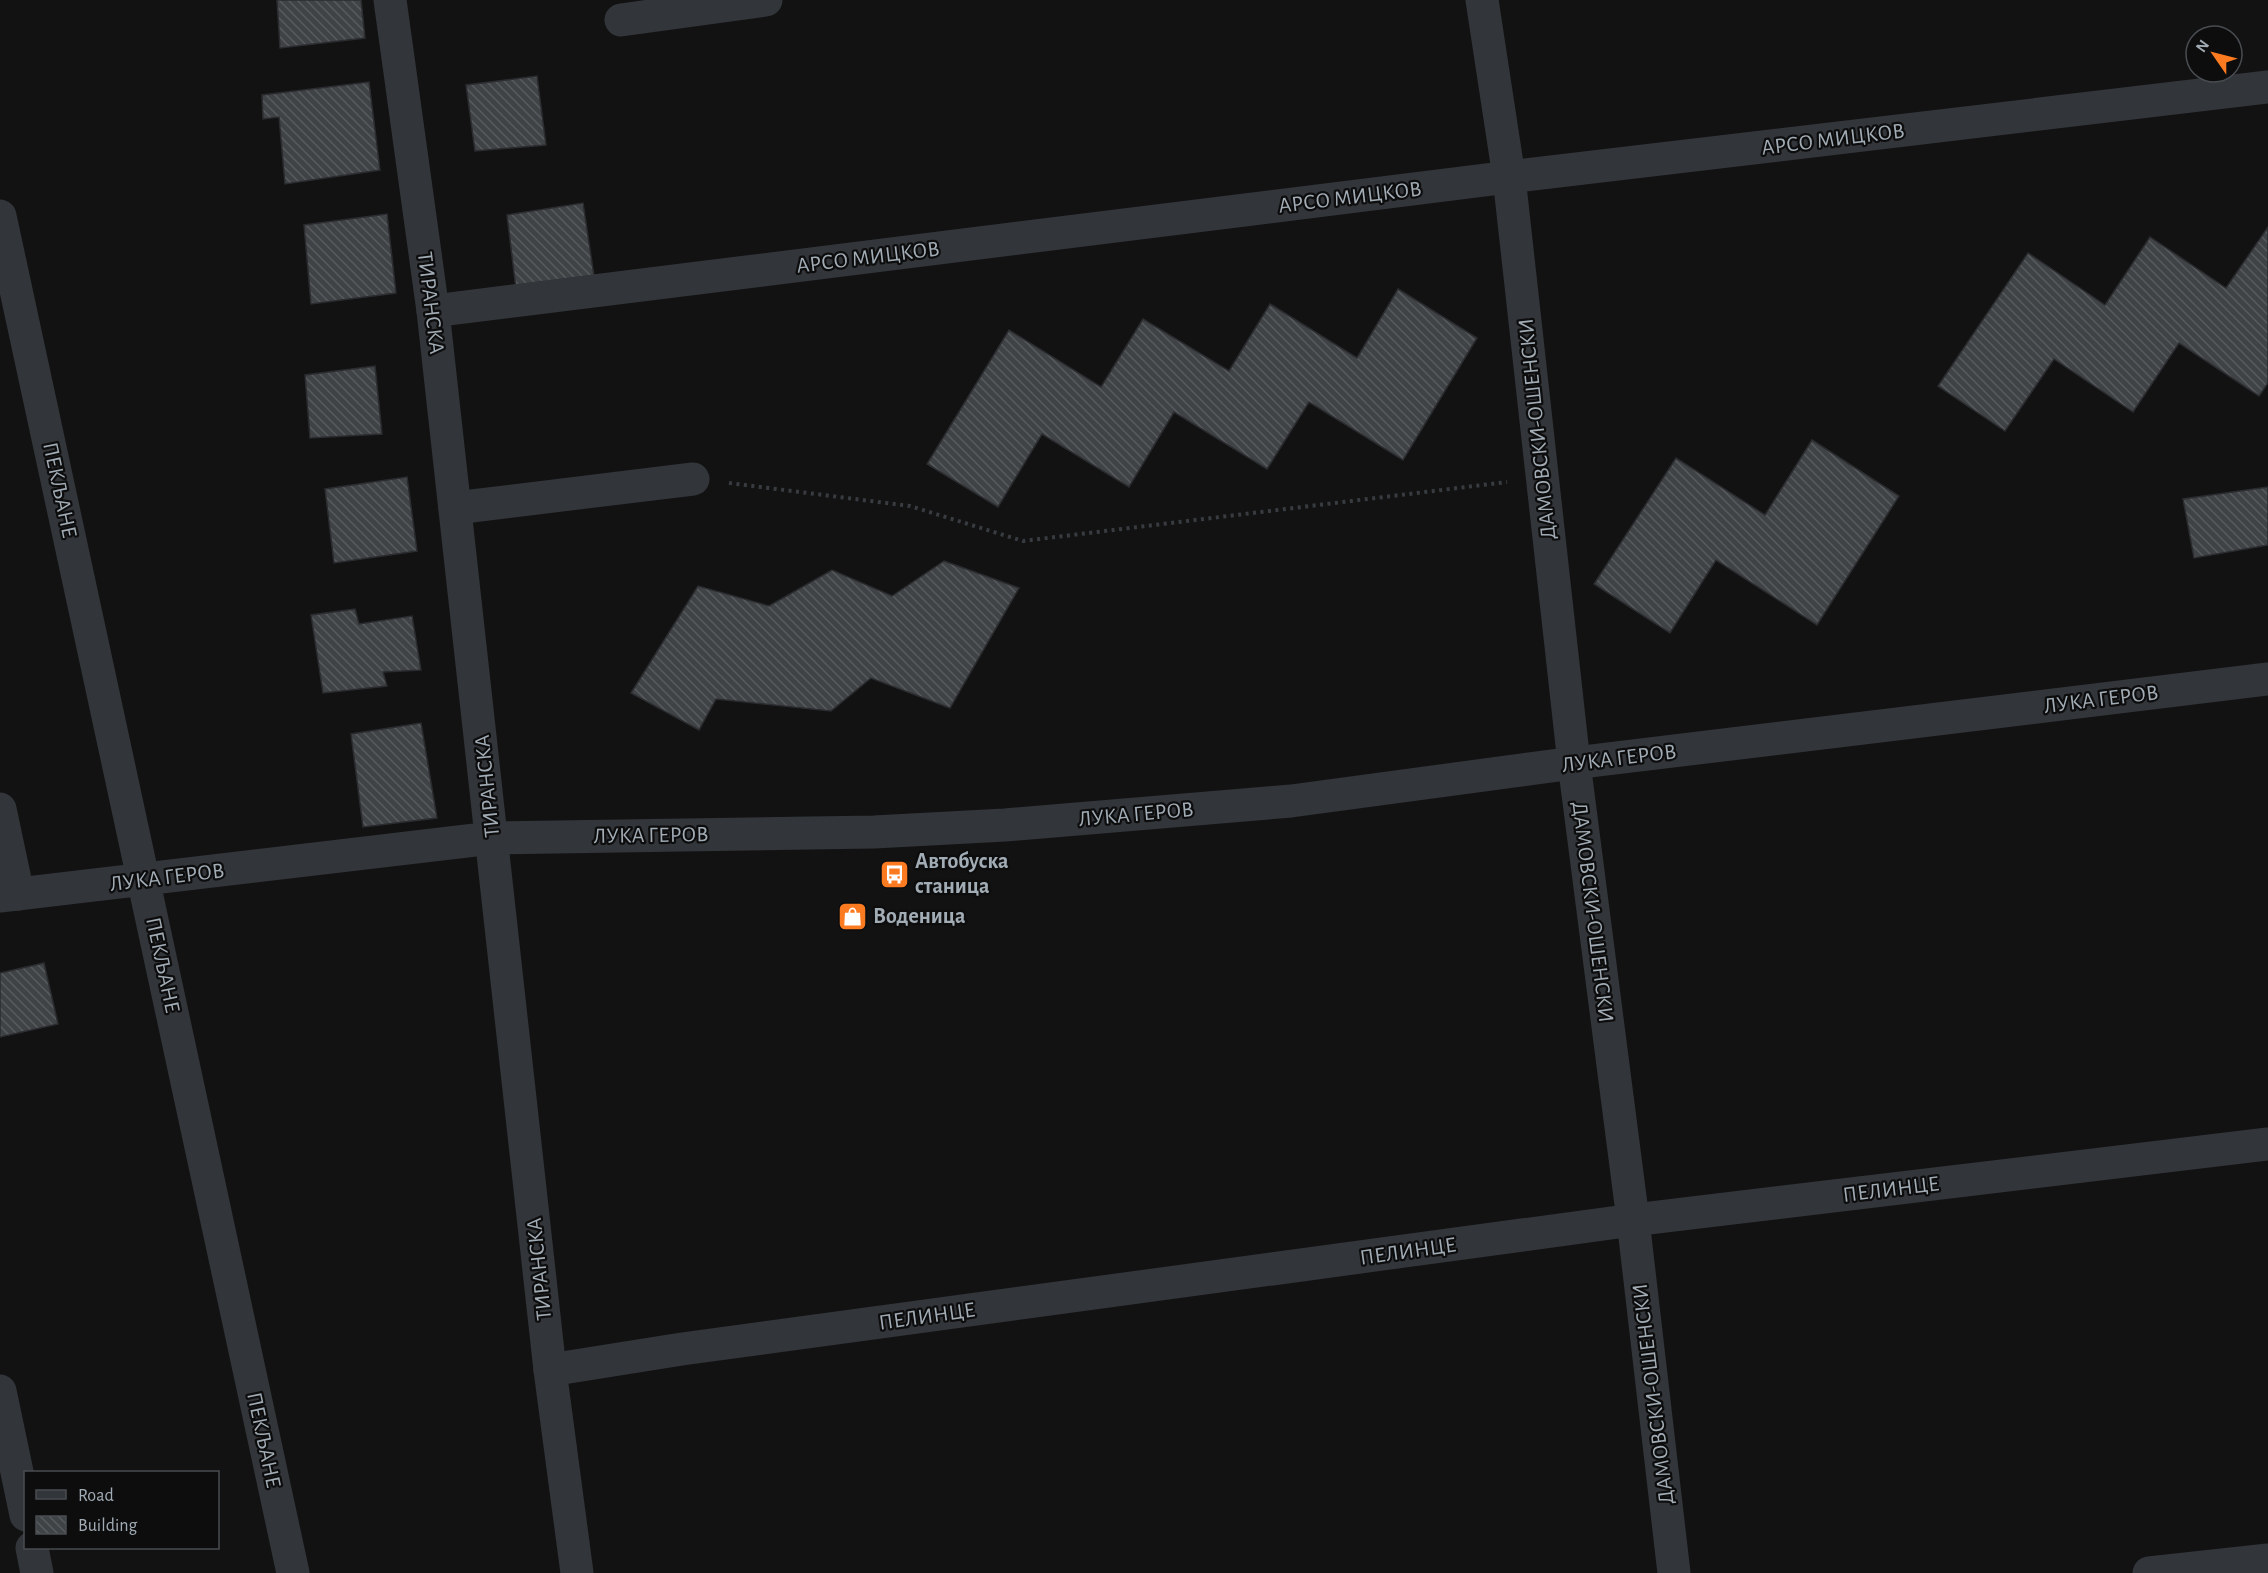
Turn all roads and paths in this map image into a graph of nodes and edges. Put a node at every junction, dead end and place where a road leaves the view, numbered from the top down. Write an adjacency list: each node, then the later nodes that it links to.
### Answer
1 (390, 0): 8 (street, ТИРАНСКА)
2 (766, 0): 4 (street)
3 (1482, 0): 6 (street, ДАМОВСКИ-ОШЕНСКИ)
4 (621, 20)
5 (2268, 87): 6 (street, АРСО МИЦКОВ)
6 (1509, 177): 8 (street, АРСО МИЦКОВ); 9 (street, ДАМОВСКИ-ОШЕНСКИ)
7 (0, 216): 16 (street, ПЕКЉАНЕ)
8 (433, 311): 11 (street, ТИРАНСКА)
9 (1543, 477): 10 (path); 13 (street, ДАМОВСКИ-ОШЕНСКИ)
10 (693, 479): 11 (street)
11 (455, 508): 15 (street, ТИРАНСКА)
12 (2268, 678): 13 (street, ЛУКА ГЕРОВ)
13 (1574, 763): 15 (street, ЛУКА ГЕРОВ); 19 (street, ДАМОВСКИ-ОШЕНСКИ)
14 (0, 809): 17 (street)
15 (492, 838): 16 (street, ЛУКА ГЕРОВ); 20 (street, ТИРАНСКА)
16 (144, 880): 17 (street, ЛУКА ГЕРОВ); 26 (street, ПЕКЉАНЕ)
17 (9, 895)
18 (2268, 1144): 19 (street, ПЕЛИНЦЕ)
19 (1633, 1220): 20 (street, ПЕЛИНЦЕ); 28 (street, ДАМОВСКИ-ОШЕНСКИ)
20 (550, 1370): 27 (street, ТИРАНСКА)
21 (0, 1391): 22 (street)
22 (24, 1505)
23 (32, 1549): 25 (street)
24 (2268, 1560): 29 (street)
25 (37, 1573)
26 (293, 1573)
27 (577, 1573)
28 (1674, 1573)
29 (2149, 1573)

